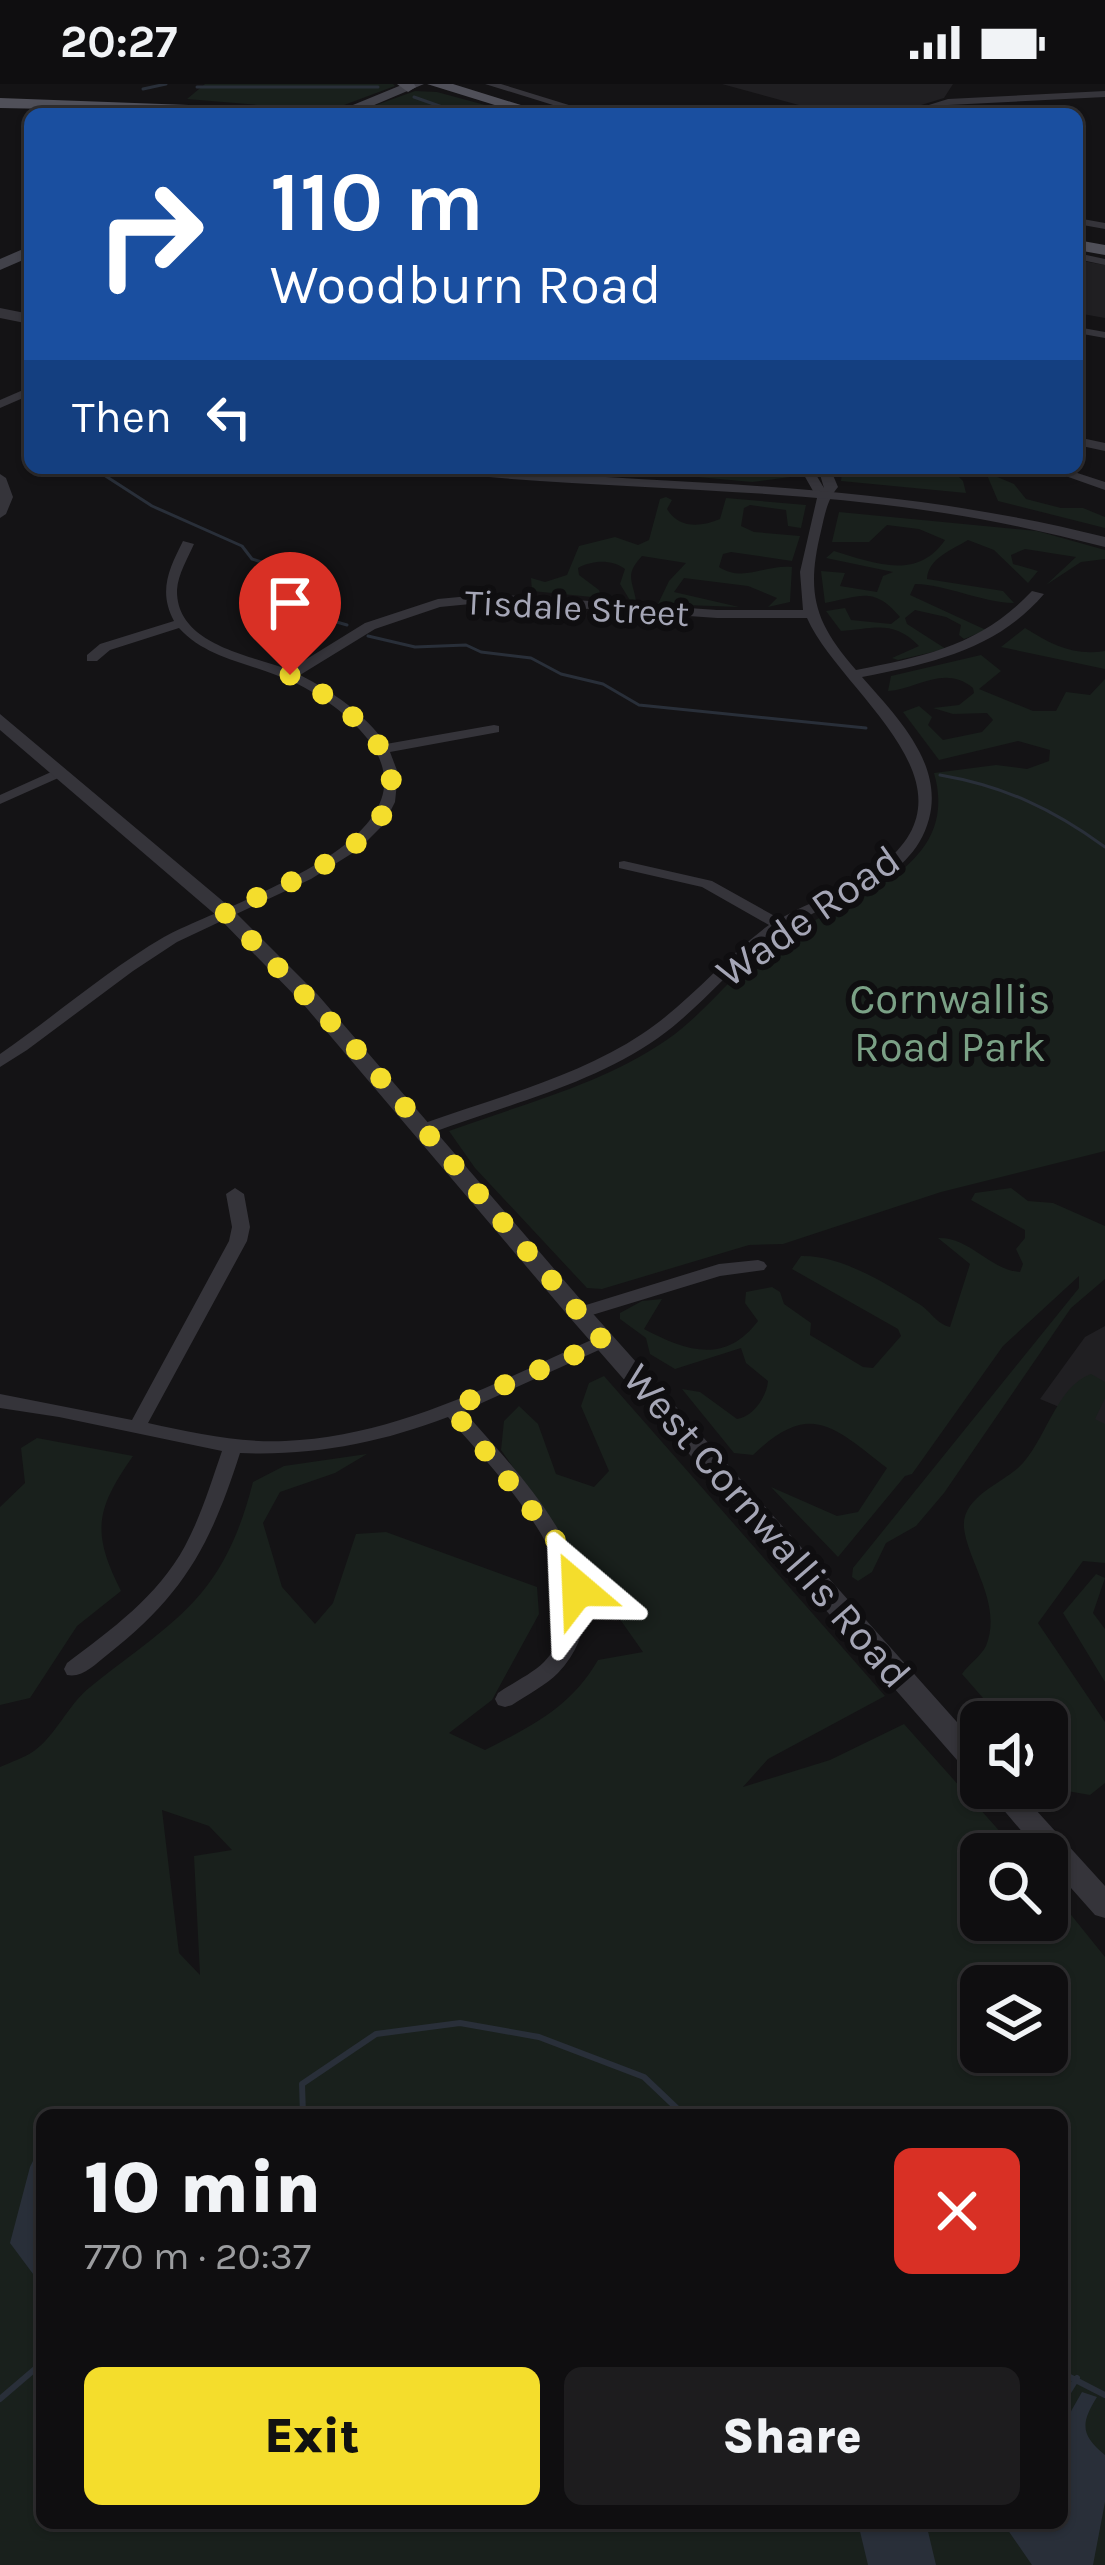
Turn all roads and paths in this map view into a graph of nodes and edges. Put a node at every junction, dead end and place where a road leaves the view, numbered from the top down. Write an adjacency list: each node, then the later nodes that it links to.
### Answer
1 (435, 84): 10 (main road)
2 (490, 84): 11 (street)
3 (187, 85): 8 (main road)
4 (410, 85): 9 (main road)
5 (1105, 94): 12 (street)
6 (0, 107): 7 (main road)
7 (44, 108)
8 (139, 108)
9 (354, 108)
10 (521, 108)
11 (572, 108)
12 (926, 108)
13 (525, 474): 19 (street)
14 (809, 474): 19 (street)
15 (827, 474): 19 (street)
16 (1068, 474): 18 (street)
17 (0, 478): 20 (street)
18 (1105, 486)
19 (822, 496): 21 (street); 24 (street)
20 (0, 514)
21 (1105, 542)
22 (188, 544): 25 (street)
23 (1037, 594): 28 (street)
24 (811, 614): 27 (street, Tisdale Street); 28 (street, Wade Road)
25 (180, 622): 26 (street); 27 (street)
26 (92, 658)
27 (290, 675): 31 (street)
28 (854, 675): 36 (street, Wade Road)
29 (0, 720): 32 (street, West Cornwallis Road)
30 (494, 729): 31 (street)
31 (382, 748): 35 (street)
32 (61, 772): 33 (street); 35 (street, West Cornwallis Road)
33 (0, 800)
34 (624, 865): 36 (street)
35 (224, 912): 37 (street); 38 (street, West Cornwallis Road)
36 (780, 925): 38 (street, Wade Road)
37 (0, 1062)
38 (425, 1129): 41 (street, West Cornwallis Road)
39 (236, 1194): 45 (street)
40 (758, 1266): 41 (street)
41 (579, 1313): 42 (street, West Cornwallis Road)
42 (604, 1342): 44 (street); 49 (street, West Cornwallis Road)
43 (0, 1401): 45 (street)
44 (451, 1408): 46 (street); 48 (street)
45 (137, 1427): 46 (street)
46 (233, 1445): 47 (street)
47 (74, 1670)
48 (505, 1699)
49 (960, 1744)
50 (1018, 1809): 51 (street)
51 (1105, 1906)

